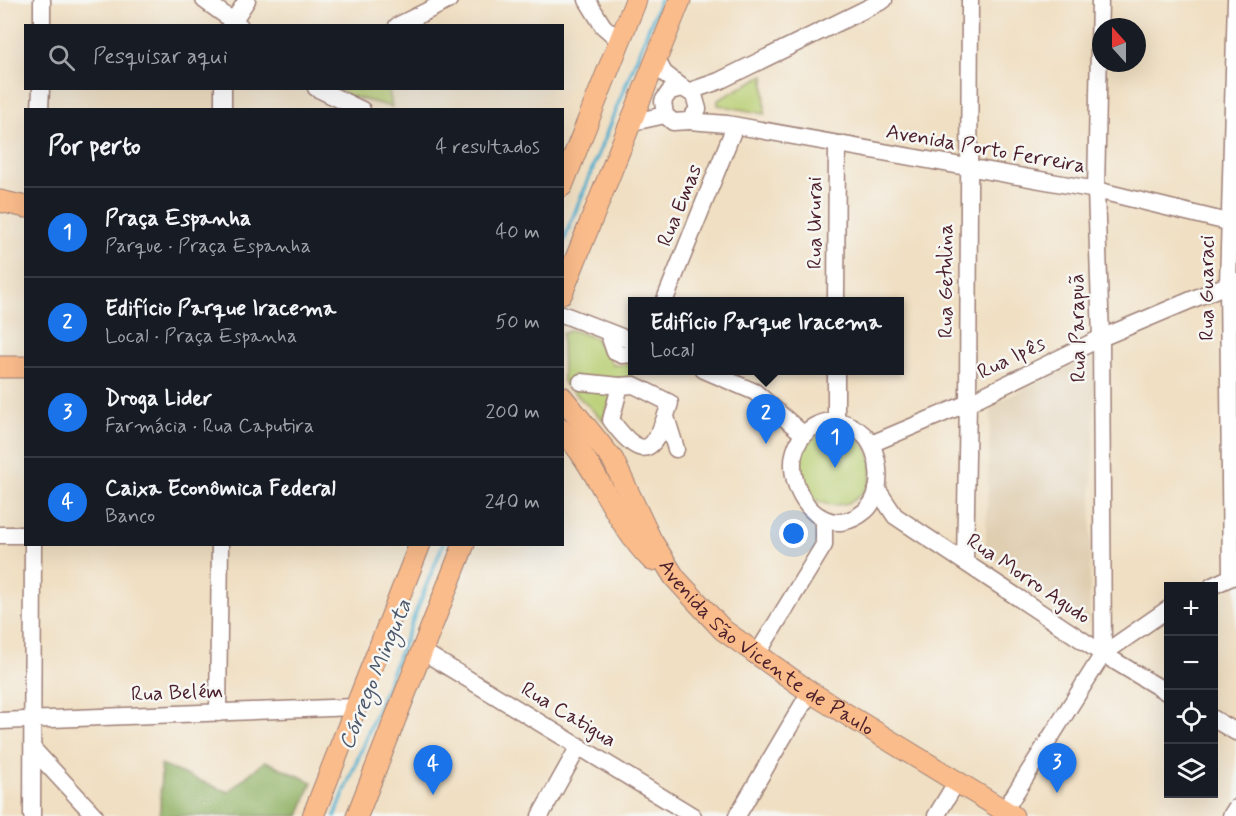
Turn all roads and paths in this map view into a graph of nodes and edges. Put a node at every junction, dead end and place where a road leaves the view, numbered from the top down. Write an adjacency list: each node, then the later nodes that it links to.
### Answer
1 (42, 0): 13 (street)
2 (204, 0): 12 (street)
3 (247, 0): 12 (street)
4 (449, 0): 14 (street)
5 (587, 0): 15 (street)
6 (636, 0): 15 (main road)
7 (680, 0): 16 (main road)
8 (884, 0): 20 (street)
9 (970, 0): 29 (street, Rua Getulina)
10 (1100, 0): 31 (street, Rua Parapuã)
11 (1236, 0): 34 (street, Rua Guaraci)
12 (235, 23)
13 (42, 24)
14 (401, 24)
15 (620, 41): 28 (main road)
16 (656, 58): 20 (street); 25 (main road)
17 (41, 90): 21 (street)
18 (223, 90): 22 (street)
19 (320, 90): 23 (street)
20 (692, 102): 24 (street, Avenida Porto Ferreira); 24 (street); 26 (street, Avenida Porto Ferreira)
21 (40, 108)
22 (223, 108)
23 (358, 108)
24 (664, 115): 25 (street)
25 (629, 123): 35 (main road)
26 (731, 125): 27 (street, Avenida Porto Ferreira); 38 (street, Rua Emas)
27 (837, 144): 29 (street, Avenida Porto Ferreira); 39 (street, Rua Ururai)
28 (570, 152): 30 (main road)
29 (968, 166): 31 (street, Avenida Porto Ferreira); 52 (street, Rua Getulina)
30 (564, 178)
31 (1096, 190): 34 (street, Avenida Porto Ferreira); 42 (street, Rua Parapuã)
32 (0, 201): 33 (main road)
33 (24, 207)
34 (1232, 223): 36 (street, Rua Guaraci)
35 (571, 248): 37 (main road)
36 (1232, 282): 42 (street, Rua Ipês); 72 (street, Rua Guaraci)
37 (564, 283)
38 (666, 297)
39 (836, 297)
40 (564, 315): 41 (street)
41 (608, 332): 43 (street); 44 (street)
42 (1101, 338): 52 (street, Rua Ipês); 77 (street, Rua Parapuã)
43 (628, 339)
44 (628, 354)
45 (0, 367): 46 (main road)
46 (24, 368)
47 (716, 375): 58 (street)
48 (836, 375): 56 (street)
49 (631, 381): 50 (street); 54 (street); 54 (street)
50 (581, 382)
51 (564, 400): 55 (main road, Avenida São Vicente de Paulo)
52 (968, 402): 59 (street, Rua Ipês); 71 (street, Rua Getulina)
53 (564, 406): 55 (main road, Avenida São Vicente de Paulo)
54 (666, 417): 60 (street)
55 (582, 420): 73 (main road, Avenida São Vicente de Paulo)
56 (836, 420): 58 (street); 59 (street)
57 (564, 433): 73 (main road)
58 (803, 434): 63 (street)
59 (872, 444): 61 (street)
60 (676, 449)
61 (877, 489): 62 (street, Rua Morro Agudo); 63 (street)
62 (895, 516): 66 (street); 71 (street, Rua Morro Agudo)
63 (824, 519): 66 (street)
64 (0, 535): 65 (street)
65 (24, 535)
66 (824, 545): 78 (street)
67 (33, 546): 83 (street)
68 (220, 546): 82 (street)
69 (419, 546): 81 (main road)
70 (463, 546): 76 (main road)
71 (965, 562): 77 (street, Rua Morro Agudo)
72 (1234, 576): 74 (street)
73 (675, 578): 78 (main road, Avenida São Vicente de Paulo)
74 (1218, 583)
75 (1164, 612): 77 (street)
76 (422, 651): 87 (street, Rua Catigua); 92 (main road)
77 (1103, 654): 79 (street, Rua Morro Agudo); 91 (street)
78 (756, 656): 80 (main road, Avenida São Vicente de Paulo)
79 (1164, 691)
80 (810, 692): 89 (main road, Avenida São Vicente de Paulo); 98 (street)
81 (356, 707): 82 (street, Rua Belém); 95 (main road)
82 (218, 713): 83 (street, Rua Belém)
83 (33, 720): 84 (street, Rua Belém); 88 (street)
84 (0, 721)
85 (1218, 721): 86 (street)
86 (1236, 732)
87 (579, 746): 96 (street); 97 (street, Rua Catigua)
88 (34, 750): 93 (street); 94 (street)
89 (956, 783): 91 (main road, Avenida São Vicente de Paulo); 99 (street)
90 (1236, 808): 100 (street)
91 (1008, 814)
92 (359, 815)
93 (32, 816)
94 (95, 816)
95 (313, 816)
96 (540, 816)
97 (693, 816)
98 (737, 816)
99 (936, 816)
100 (1231, 816)

